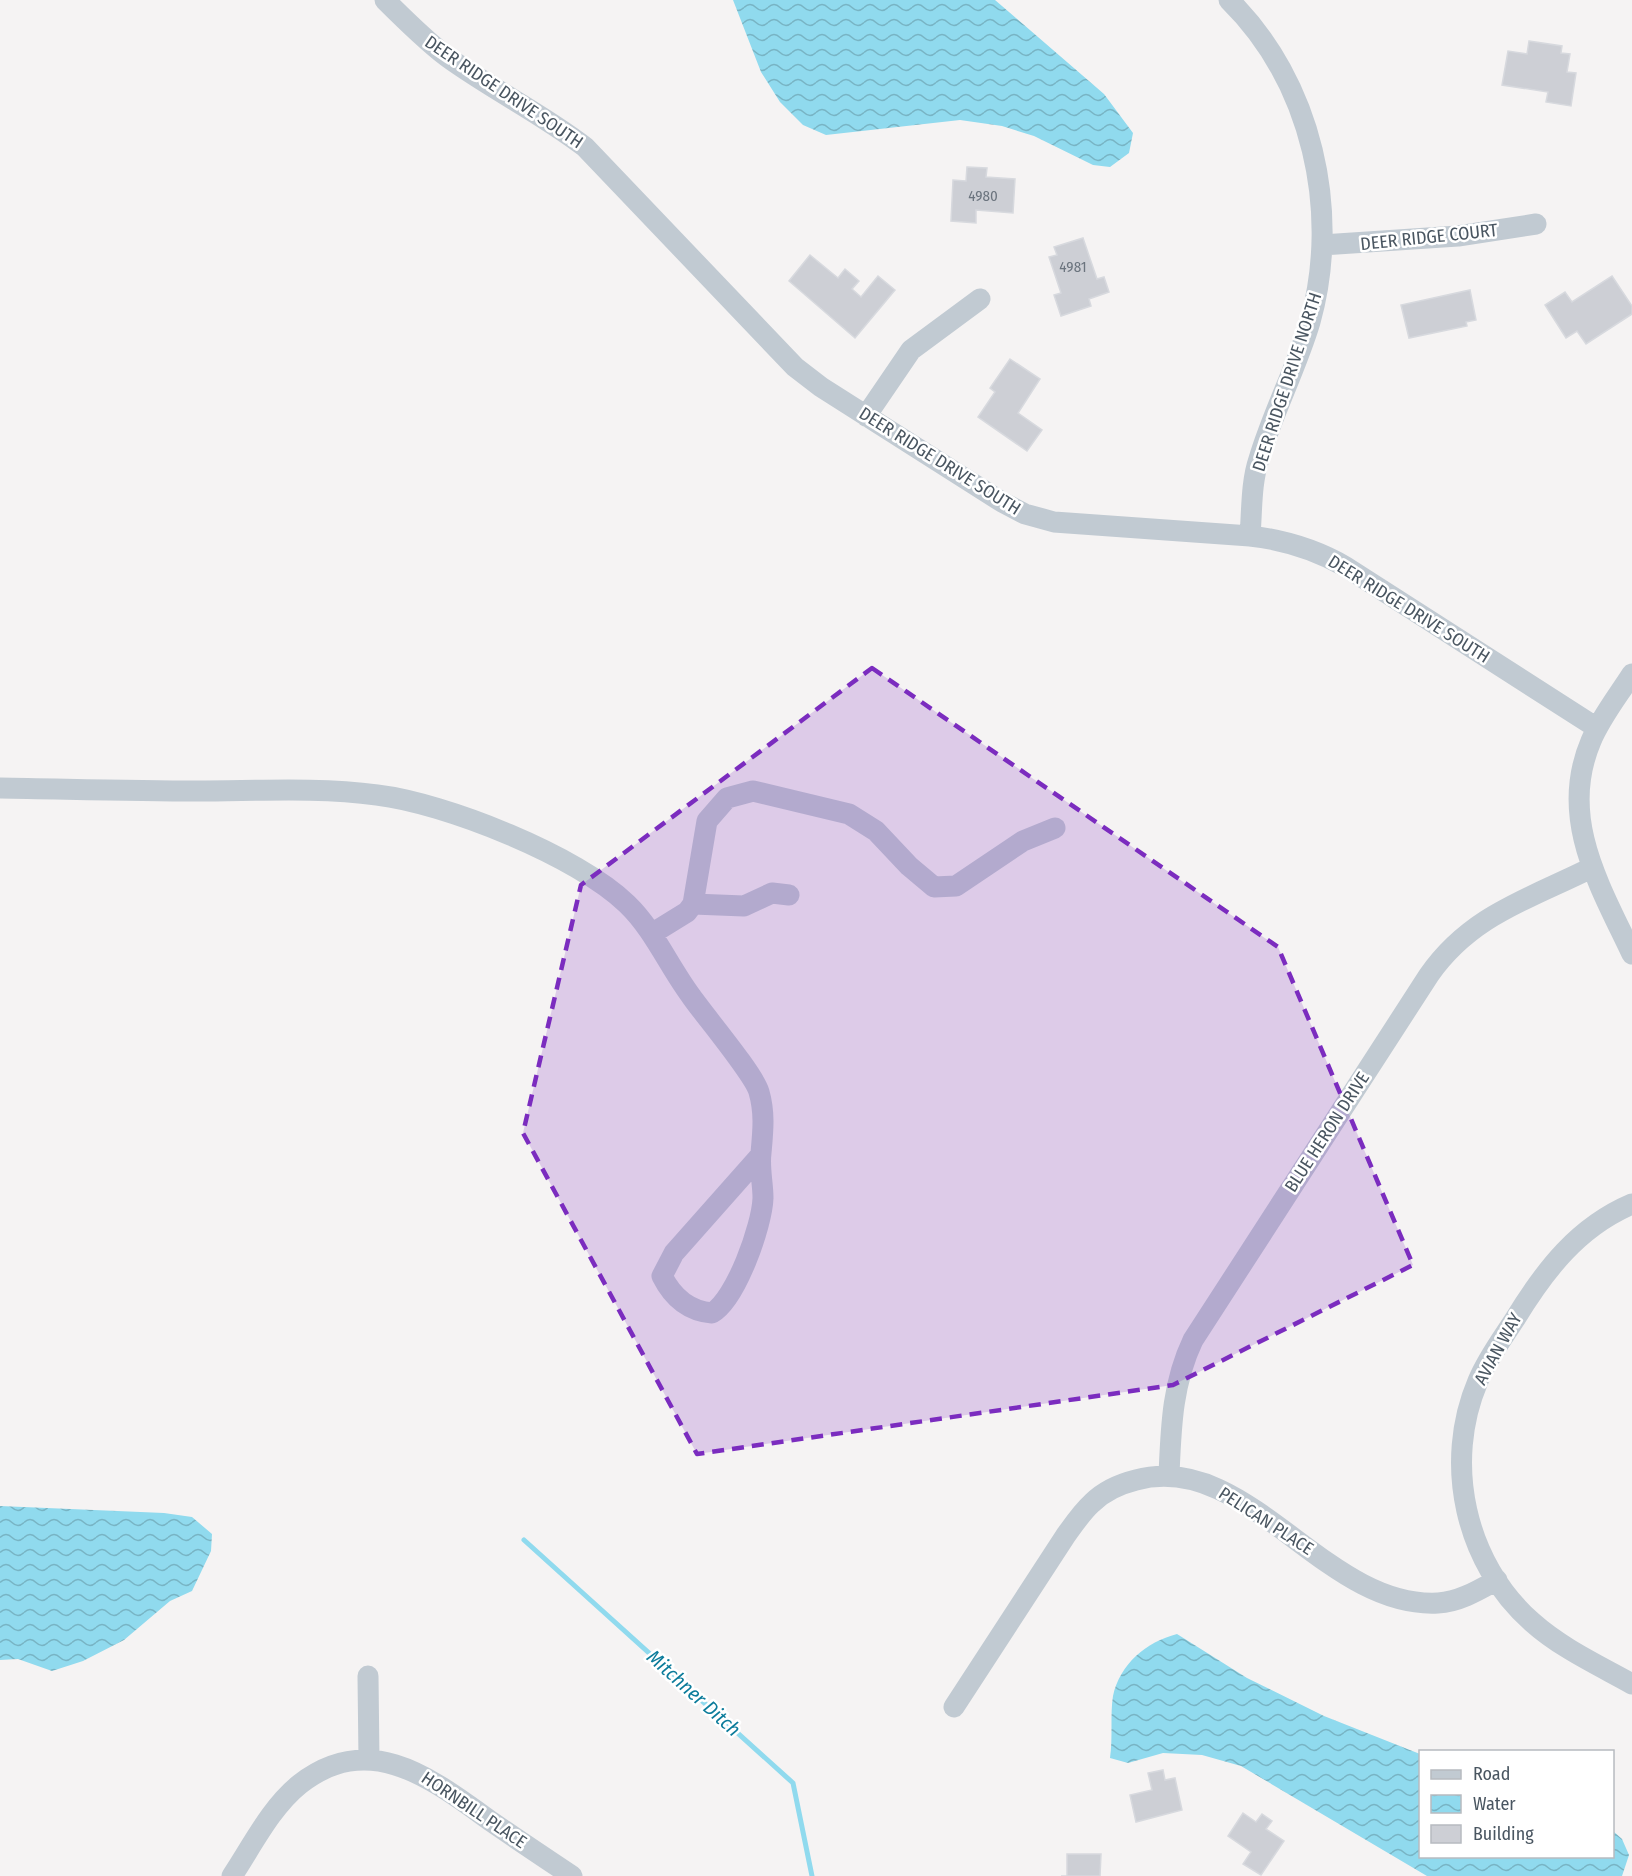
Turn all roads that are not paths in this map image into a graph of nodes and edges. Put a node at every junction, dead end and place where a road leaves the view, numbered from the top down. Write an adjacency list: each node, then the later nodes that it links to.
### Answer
1 (385, 0): 6 (street, DEER RIDGE DRIVE SOUTH)
2 (1229, 0): 4 (street, DEER RIDGE DRIVE NORTH)
3 (1536, 224): 4 (street, DEER RIDGE COURT)
4 (1322, 245): 7 (street, DEER RIDGE DRIVE NORTH)
5 (980, 300): 6 (street)
6 (866, 416): 7 (street, DEER RIDGE DRIVE SOUTH)
7 (1250, 536): 9 (street, DEER RIDGE DRIVE SOUTH)
8 (1632, 674): 9 (street)
9 (1597, 728): 12 (street)
10 (0, 788): 15 (street)
11 (1055, 828): 14 (street)
12 (1591, 868): 16 (street); 19 (street, BLUE HERON DRIVE)
13 (789, 895): 14 (street)
14 (693, 904): 15 (street)
15 (653, 933): 17 (street)
16 (1632, 954)
17 (760, 1156): 17 (street)
18 (1632, 1204): 20 (street, AVIAN WAY)
19 (1169, 1475): 20 (street, PELICAN PLACE); 23 (street, PELICAN PLACE)
20 (1497, 1580): 22 (street, AVIAN WAY)
21 (368, 1676): 24 (street)
22 (1632, 1684)
23 (954, 1707)
24 (369, 1760): 25 (street); 26 (street, HORNBILL PLACE)
25 (232, 1876)
26 (572, 1876)

